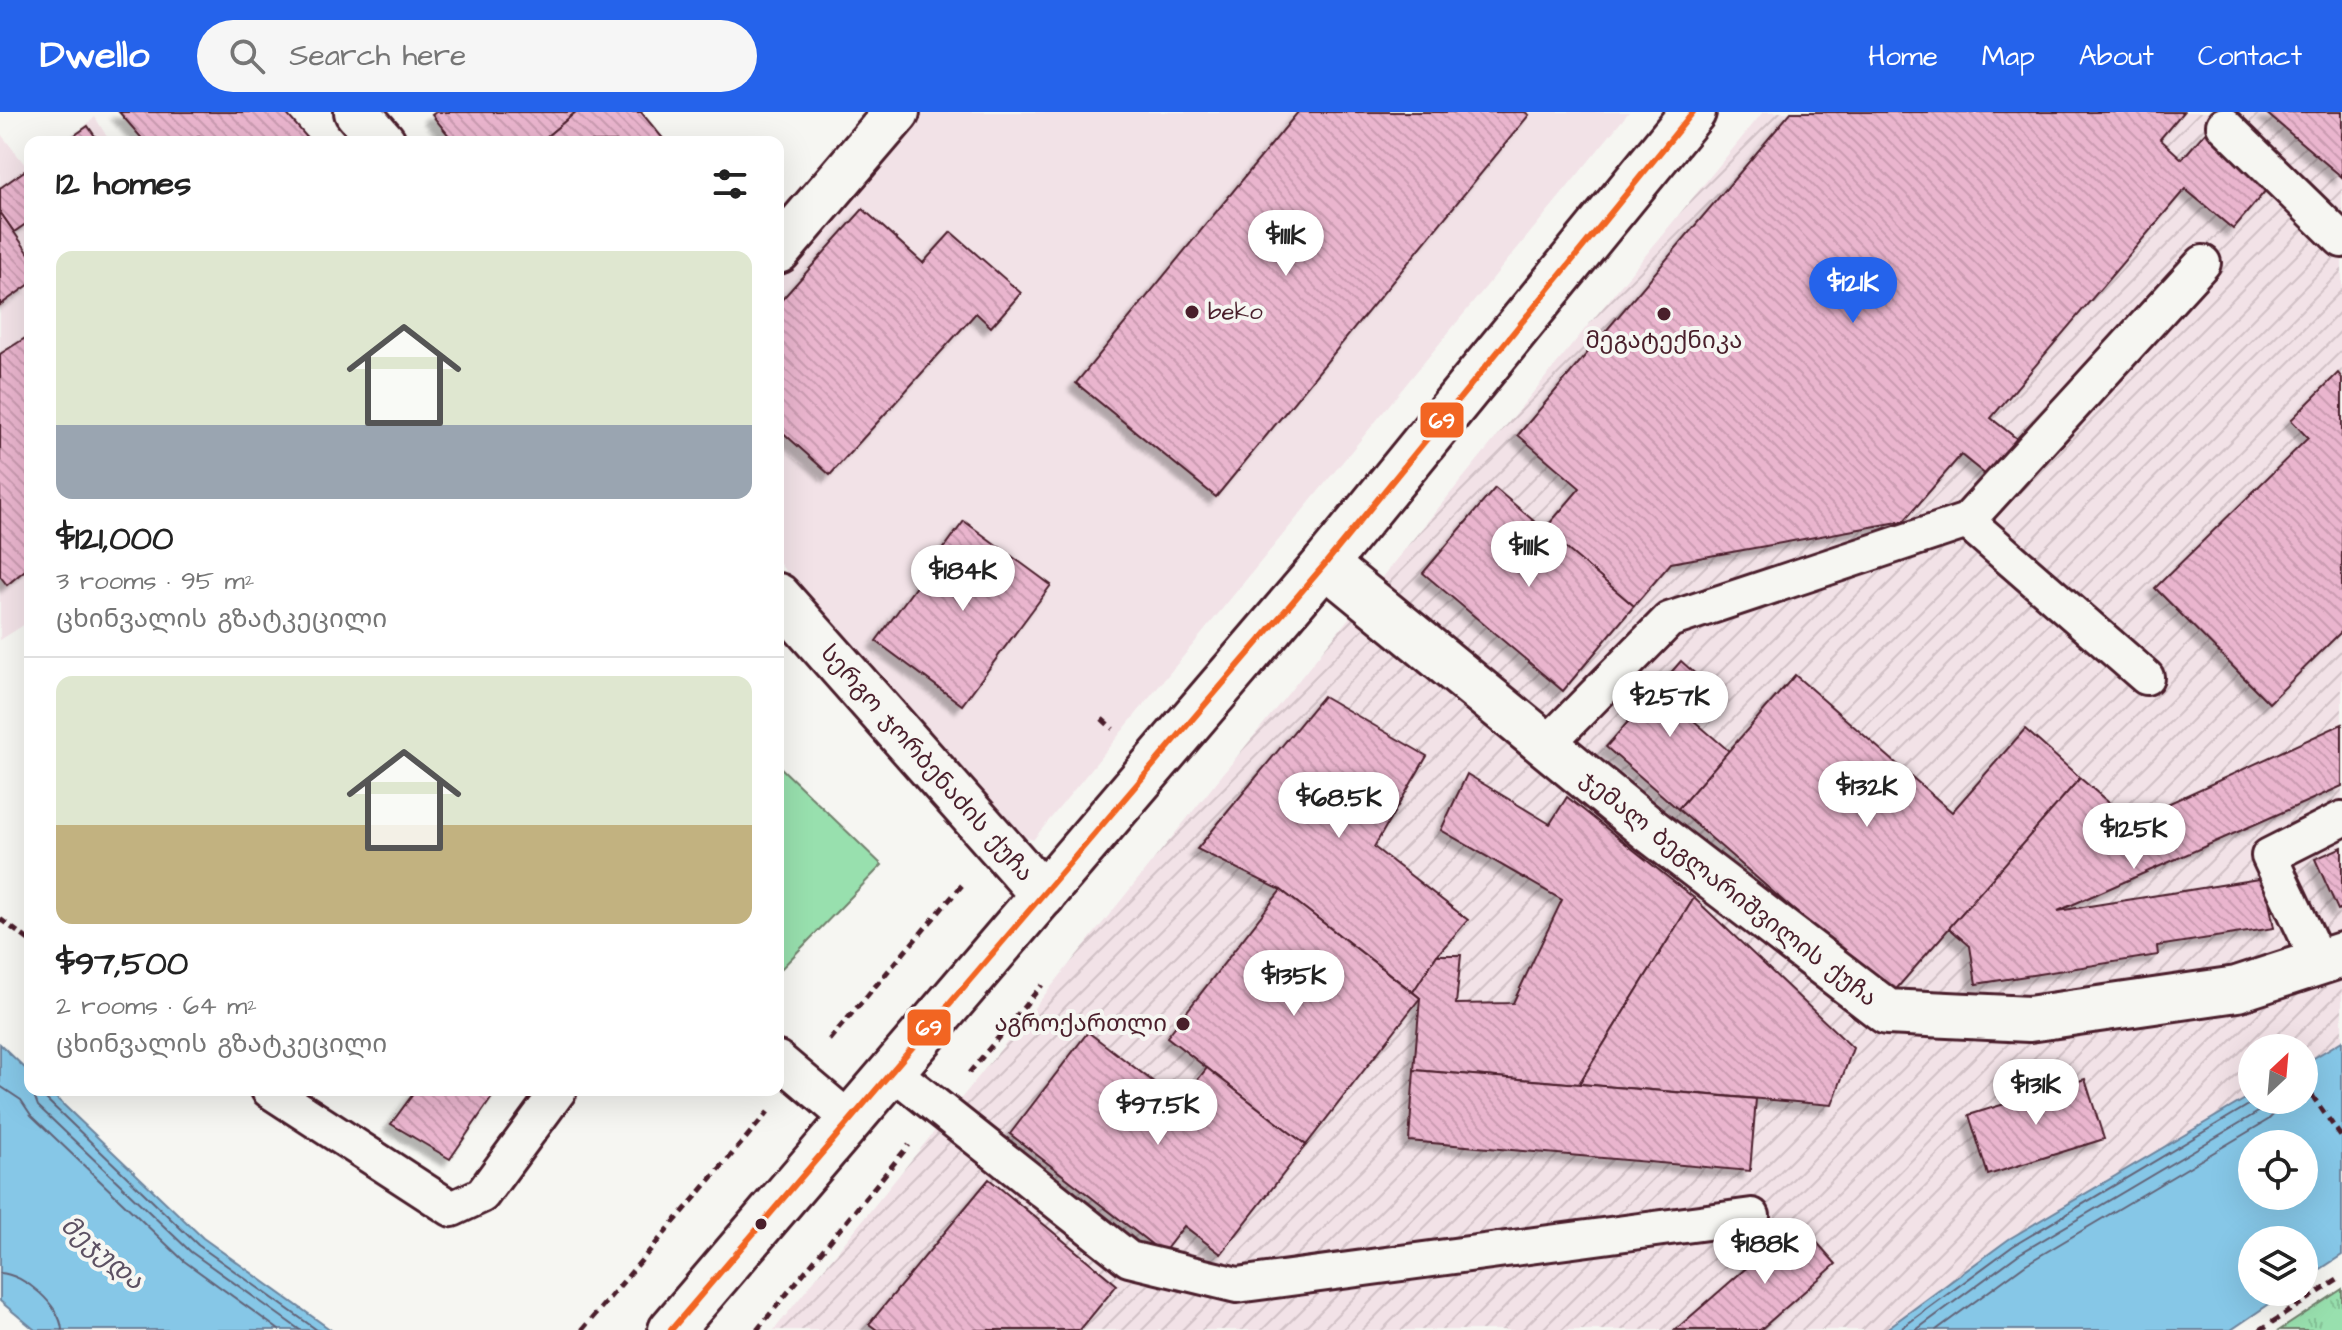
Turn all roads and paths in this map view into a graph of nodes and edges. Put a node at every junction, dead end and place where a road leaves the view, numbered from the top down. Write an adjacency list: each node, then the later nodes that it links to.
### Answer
1 (357, 112): 5 (street)
2 (897, 112): 7 (street)
3 (1693, 112): 10 (street)
4 (2224, 125): 6 (lane)
5 (378, 136)
6 (2342, 240)
7 (784, 244)
8 (2203, 263): 9 (lane)
9 (1967, 521): 12 (lane); 13 (lane)
10 (1325, 564): 13 (street, ჯემალ ბეგლარიშვილის ქუჩა); 15 (street)
11 (784, 603): 15 (street, სერგო ჯორბენაძის ქუჩა)
12 (2146, 677)
13 (1546, 745): 18 (street, ჯემალ ბეგლარიშვილის ქუჩა)
14 (2342, 819): 18 (lane)
15 (1043, 895): 20 (street)
16 (0, 919): 17 (path)
17 (24, 937)
18 (2331, 959)
19 (784, 1064): 24 (lane)
20 (892, 1071): 24 (street); 26 (lane)
21 (278, 1096): 22 (lane)
22 (555, 1096)
23 (2318, 1104): 25 (path)
24 (850, 1120): 28 (street)
25 (2342, 1138)
26 (1752, 1216)
27 (2342, 1277): 29 (path)
28 (671, 1330)
29 (2260, 1330)

